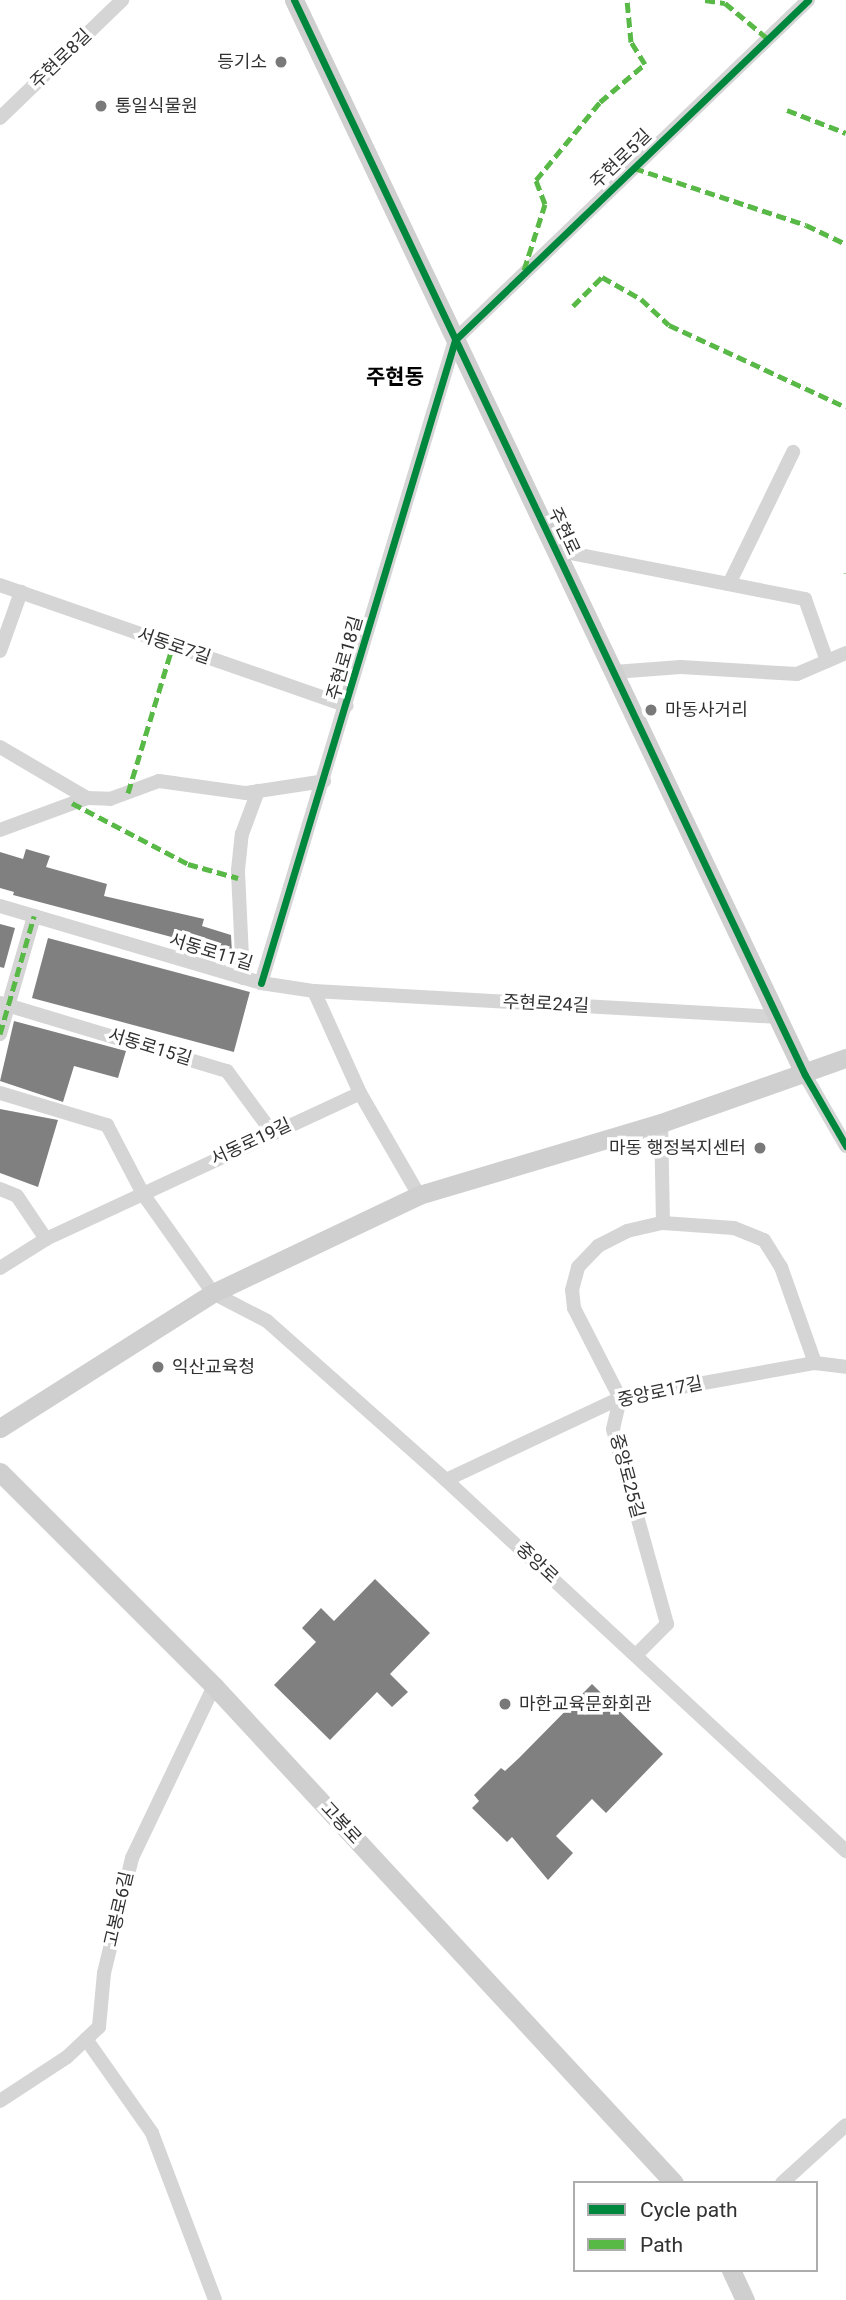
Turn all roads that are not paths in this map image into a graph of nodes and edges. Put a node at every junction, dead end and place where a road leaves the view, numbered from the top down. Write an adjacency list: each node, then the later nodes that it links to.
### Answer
1 (122, 0): 4 (street, 주현로8길)
2 (295, 0): 5 (street, 주현로)
3 (808, 0): 5 (street, 주현로5길)
4 (0, 118)
5 (455, 340): 7 (street, 주현로); 15 (street, 주현로18길)
6 (793, 452): 8 (street)
7 (555, 550): 8 (street); 14 (street, 주현로)
8 (729, 584): 13 (street)
9 (0, 585): 10 (street, 서동로7길)
10 (21, 592): 11 (street); 15 (street, 서동로7길)
11 (0, 651)
12 (846, 653): 13 (street)
13 (827, 661): 14 (street)
14 (614, 672): 27 (street, 주현로)
15 (347, 706): 17 (street, 주현로18길)
16 (0, 747): 19 (street)
17 (324, 781): 18 (street); 24 (street, 주현로18길)
18 (258, 791): 19 (street); 23 (street)
19 (88, 798): 20 (street)
20 (0, 830)
21 (0, 906): 22 (street, 서동로11길)
22 (34, 915): 23 (street, 서동로11길); 26 (street)
23 (243, 978): 24 (street, 서동로11길)
24 (261, 983): 25 (street, 서동로11길)
25 (314, 991): 27 (street, 주현로24길); 32 (street)
26 (5, 1004): 28 (street); 34 (street, 서동로15길)
27 (778, 1017): 30 (street, 주현로)
28 (0, 1034)
29 (846, 1058): 30 (street)
30 (805, 1075): 33 (street); 35 (street)
31 (0, 1093): 37 (street)
32 (360, 1093): 34 (street, 서동로19길); 38 (street)
33 (661, 1123): 38 (street); 39 (street)
34 (271, 1131): 37 (street, 서동로19길)
35 (846, 1146)
36 (0, 1189): 40 (street)
37 (143, 1194): 40 (street, 서동로19길); 42 (street)
38 (419, 1195): 42 (street)
39 (663, 1223): 43 (street); 45 (street)
40 (46, 1239): 41 (street, 서동로19길)
41 (0, 1268)
42 (213, 1293): 46 (street); 48 (street, 중앙로)
43 (815, 1363): 44 (street, 중앙로17길); 45 (street, 중앙로17길)
44 (846, 1367)
45 (620, 1398): 48 (street, 중앙로17길); 49 (street, 중앙로25길)
46 (0, 1428)
47 (0, 1472): 50 (street, 고봉로)
48 (446, 1480): 49 (street, 중앙로)
49 (636, 1655): 51 (street, 중앙로)
50 (214, 1686): 52 (street, 고봉로6길); 55 (street, 고봉로)
51 (846, 1851)
52 (86, 2039): 53 (street, 고봉로6길); 58 (street)
53 (0, 2101)
54 (846, 2125): 56 (street)
55 (672, 2181)
56 (784, 2181)
57 (732, 2272): 59 (street)
58 (215, 2300)
59 (745, 2300)

